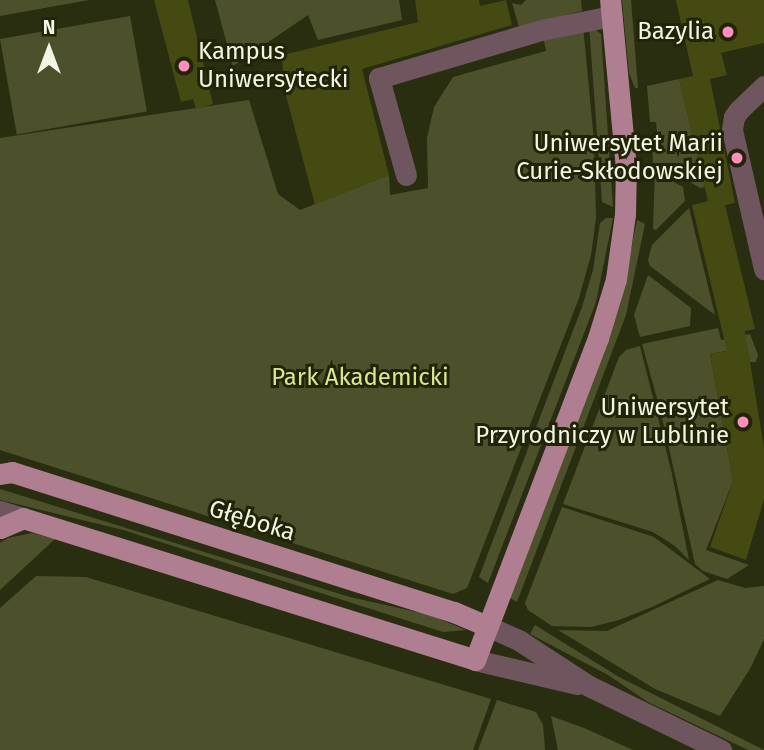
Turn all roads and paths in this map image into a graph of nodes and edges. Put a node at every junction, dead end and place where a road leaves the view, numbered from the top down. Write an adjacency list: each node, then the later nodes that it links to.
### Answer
1 (611, 8): 3 (street); 9 (main road)
2 (764, 86): 4 (street)
3 (406, 175)
4 (764, 269)
5 (4, 472): 9 (main road, Głęboka)
6 (0, 511): 7 (street, Głęboka)
7 (23, 518): 8 (main road); 10 (main road, Głęboka)
8 (0, 528)
9 (487, 626): 10 (main road); 11 (street, Głęboka)
10 (475, 660): 11 (street, Głęboka)
11 (589, 686): 12 (street, Głęboka)
12 (721, 750)

